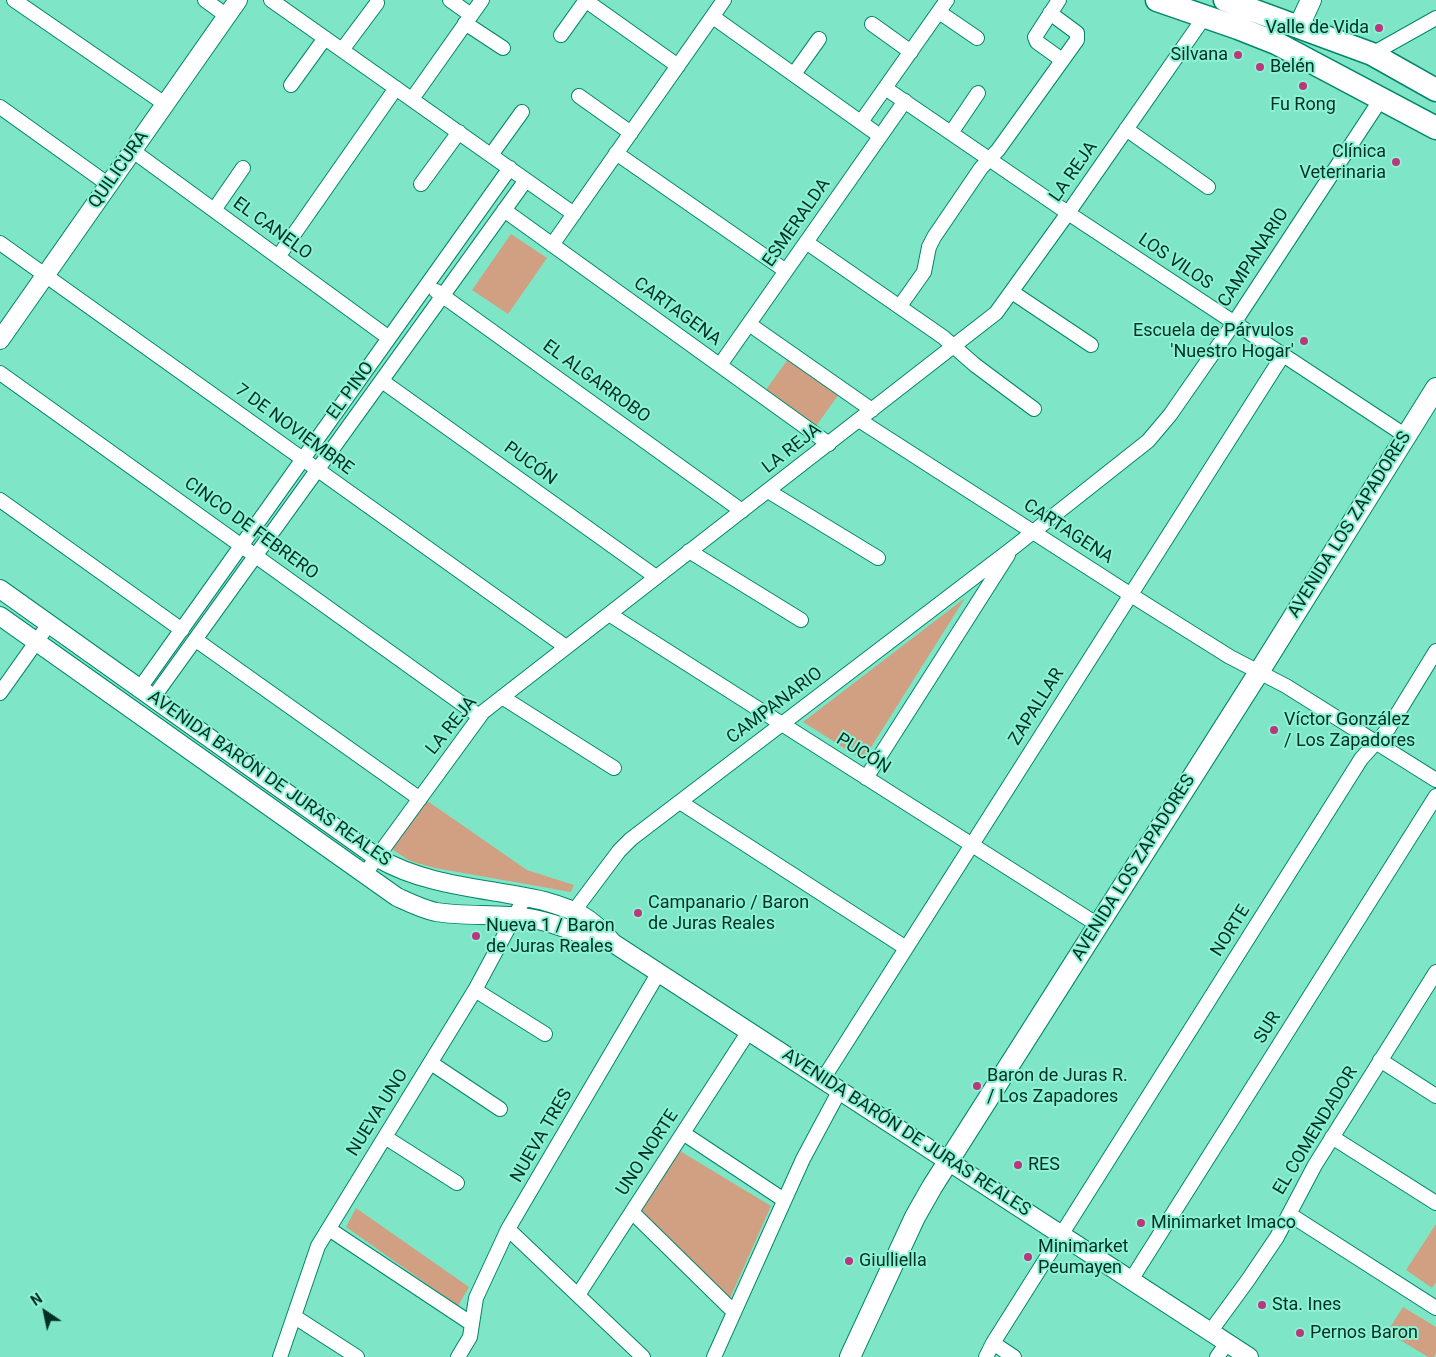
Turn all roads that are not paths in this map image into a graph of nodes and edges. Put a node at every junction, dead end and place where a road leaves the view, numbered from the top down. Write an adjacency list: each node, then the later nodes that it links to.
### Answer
1 (14, 0): 46 (street)
2 (205, 0): 18 (street)
3 (238, 0): 18 (street, QUILICURA)
4 (272, 0): 26 (street)
5 (450, 0): 22 (street)
6 (482, 0): 22 (street)
7 (586, 0): 15 (street); 25 (street)
8 (724, 0): 20 (street)
9 (947, 0): 16 (street)
10 (1059, 0): 17 (street)
11 (1156, 0): 19 (main road)
12 (1224, 0): 24 (main road)
13 (1311, 0): 24 (main road)
14 (377, 3): 30 (street)
15 (601, 4): 35 (street)
16 (939, 12): 27 (street); 31 (street)
17 (1050, 13): 34 (street); 34 (street)
18 (227, 16): 46 (street, QUILICURA)
19 (1205, 16): 33 (main road); 51 (street, LA REJA)
20 (713, 17): 35 (street); 36 (street)
21 (1436, 18): 32 (street)
22 (468, 19): 29 (street); 43 (street)
23 (872, 24): 31 (street)
24 (1299, 26): 32 (main road); 33 (main road)
25 (561, 36)
26 (325, 38): 30 (street); 37 (street)
27 (977, 38)
28 (819, 39): 36 (street)
29 (503, 48)
30 (342, 50): 38 (street)
31 (911, 52): 39 (street)
32 (1372, 54): 40 (main road)
33 (1302, 56): 44 (main road)
34 (1062, 60): 59 (street)
35 (678, 66): 54 (street)
36 (794, 74): 49 (street)
37 (292, 85)
38 (396, 88): 43 (street); 73 (street)
39 (885, 88): 45 (street, LOS VILOS); 49 (street)
40 (1436, 90)
41 (978, 93): 53 (street)
42 (579, 96): 54 (street)
43 (412, 99): 52 (street)
44 (1381, 99): 50 (main road); 80 (street, CAMPANARIO)
45 (904, 101): 53 (street, LOS VILOS); 55 (street, ESMERALDA)
46 (165, 104): 56 (street, QUILICURA)
47 (0, 107): 64 (street)
48 (522, 112): 58 (street)
49 (861, 122): 55 (street)
50 (1436, 128)
51 (1126, 129): 65 (street); 68 (street, LA REJA)
52 (458, 132): 58 (street); 63 (street)
53 (950, 133): 59 (street, LOS VILOS)
54 (630, 134): 57 (street)
55 (880, 136): 71 (street, ESMERALDA)
56 (133, 151): 64 (street, QUILICURA); 66 (street, EL CANELO)
57 (616, 153): 69 (street); 74 (street)
58 (491, 155): 61 (street)
59 (989, 159): 68 (street, LOS VILOS); 79 (street)
60 (243, 168): 66 (street)
61 (510, 168): 62 (street); 76 (street, EL PINO)
62 (526, 180): 67 (street, EL PINO); 69 (street)
63 (421, 184)
64 (109, 185): 75 (street, QUILICURA)
65 (1208, 187)
66 (214, 210): 73 (street, EL CANELO)
67 (504, 210): 72 (street, CARTAGENA); 78 (street, EL PINO)
68 (1068, 213): 77 (street, LA REJA); 80 (street, LOS VILOS)
69 (574, 214): 72 (street)
70 (0, 242): 75 (street, 7 DE NOVIEMBRE)
71 (806, 242): 74 (street, ESMERALDA); 79 (street)
72 (552, 245): 87 (street, CARTAGENA)
73 (278, 257): 82 (street, EL CANELO)
74 (786, 272): 81 (street, ESMERALDA)
75 (46, 275): 83 (street, QUILICURA); 96 (street, 7 DE NOVIEMBRE)
76 (427, 284): 78 (street, EL ALGARROBO); 82 (street, EL PINO)
77 (1012, 292): 84 (street); 85 (street, LA REJA)
78 (443, 296): 89 (street, EL PINO); 100 (street, EL ALGARROBO)
79 (900, 306): 85 (street)
80 (1234, 323): 86 (street, LOS VILOS); 101 (street, CAMPANARIO)
81 (749, 324): 87 (street, ESMERALDA); 92 (street)
82 (389, 338): 96 (street, EL PINO)
83 (0, 340)
84 (1091, 345)
85 (954, 347): 91 (street); 92 (street, LA REJA)
86 (1283, 355): 94 (street, LOS VILOS); 109 (street, ZAPALLAR)
87 (720, 365): 95 (street, CARTAGENA)
88 (0, 372): 102 (street, CINCO DE FEBRERO)
89 (382, 381): 97 (street, EL PINO); 107 (street, PUCÓN)
90 (1436, 388): 94 (main road, AVENIDA LOS ZAPADORES)
91 (1034, 409)
92 (872, 410): 93 (street, LA REJA)
93 (858, 420): 95 (street, LA REJA); 101 (street, CARTAGENA)
94 (1406, 436): 119 (main road, AVENIDA LOS ZAPADORES)
95 (828, 444): 98 (street, LA REJA)
96 (303, 459): 97 (street, 7 DE NOVIEMBRE); 102 (street, EL PINO)
97 (318, 470): 105 (street, EL PINO); 117 (street, 7 DE NOVIEMBRE)
98 (768, 491): 100 (street, LA REJA); 106 (street)
99 (0, 500): 114 (street)
100 (742, 510): 104 (street, LA REJA)
101 (1032, 532): 103 (street, CAMPANARIO); 109 (street, CARTAGENA)
102 (242, 546): 105 (street, CINCO DE FEBRERO); 114 (street, EL PINO)
103 (1014, 546): 124 (street, CAMPANARIO); 127 (street, CAMPANARIO)
104 (690, 552): 107 (street, LA REJA); 112 (street)
105 (256, 556): 115 (street, EL PINO); 123 (street, CINCO DE FEBRERO)
106 (878, 558)
107 (656, 577): 110 (street, LA REJA)
108 (0, 589): 113 (street, AVENIDA BARÓN DE JURAS REALES)
109 (1131, 595): 119 (street, CARTAGENA); 132 (street, ZAPALLAR)
110 (609, 614): 117 (street, LA REJA); 124 (street, PUCÓN)
111 (0, 616): 116 (street, AVENIDA BARÓN DE JURAS REALES)
112 (801, 620)
113 (49, 624): 116 (street); 121 (street, AVENIDA BARÓN DE JURAS REALES)
114 (182, 630): 121 (street, EL PINO)
115 (196, 640): 121 (street, EL PINO); 130 (street)
116 (36, 642): 120 (street); 134 (street, AVENIDA BARÓN DE JURAS REALES)
117 (566, 647): 122 (street, LA REJA)
118 (1436, 651): 125 (street, NORTE)
119 (1259, 672): 125 (street, CARTAGENA); 138 (main road, AVENIDA LOS ZAPADORES)
120 (0, 693)
121 (146, 693): 133 (street, AVENIDA BARÓN DE JURAS REALES)
122 (502, 697): 123 (street, LA REJA); 126 (street)
123 (479, 716): 130 (street, LA REJA)
124 (782, 724): 127 (street, PUCÓN); 131 (street, CAMPANARIO)
125 (1376, 742): 128 (street, CARTAGENA); 163 (street, NORTE)
126 (614, 768)
127 (866, 778): 132 (street, PUCÓN)
128 (1436, 780)
129 (1436, 796): 164 (street, SUR)
130 (420, 799): 133 (street, LA REJA)
131 (680, 802): 136 (street, CAMPANARIO); 140 (street)
132 (972, 845): 138 (street, PUCÓN); 140 (street, ZAPALLAR)
133 (378, 858): 134 (street, LA REJA); 135 (street, AVENIDA BARÓN DE JURAS REALES)
134 (364, 875): 137 (street, AVENIDA BARÓN DE JURAS REALES)
135 (525, 897): 136 (street, AVENIDA BARÓN DE JURAS REALES); 137 (street, NUEVA UNO)
136 (574, 911): 139 (street, AVENIDA BARÓN DE JURAS REALES)
137 (514, 916): 139 (street, AVENIDA BARÓN DE JURAS REALES); 143 (street, NUEVA UNO)
138 (1098, 925): 155 (main road, AVENIDA LOS ZAPADORES)
139 (613, 942): 141 (street, AVENIDA BARÓN DE JURAS REALES)
140 (906, 948): 148 (street, ZAPALLAR)
141 (659, 972): 144 (street, AVENIDA BARÓN DE JURAS REALES); 162 (street, NUEVA TRES)
142 (1436, 972): 146 (street, EL COMENDADOR)
143 (475, 990): 145 (street); 147 (street, NUEVA UNO)
144 (749, 1032): 148 (street, AVENIDA BARÓN DE JURAS REALES); 152 (street, UNO NORTE)
145 (545, 1034)
146 (1380, 1060): 150 (street); 154 (street, EL COMENDADOR)
147 (431, 1063): 151 (street); 153 (street, NUEVA UNO)
148 (823, 1079): 149 (street, AVENIDA BARÓN DE JURAS REALES)
149 (840, 1090): 155 (street, AVENIDA BARÓN DE JURAS REALES); 157 (street)
150 (1436, 1096)
151 (500, 1109)
152 (683, 1133): 157 (street); 159 (street, UNO NORTE)
153 (385, 1137): 156 (street); 161 (street, NUEVA UNO)
154 (1332, 1138): 158 (street); 160 (street, EL COMENDADOR)
155 (948, 1161): 163 (street, AVENIDA BARÓN DE JURAS REALES); 178 (main road, AVENIDA LOS ZAPADORES)
156 (457, 1183)
157 (784, 1200): 167 (street)
158 (1436, 1204)
159 (632, 1212): 165 (street, UNO NORTE); 167 (street)
160 (1289, 1214): 166 (street); 170 (street, EL COMENDADOR)
161 (329, 1229): 168 (street, NUEVA UNO); 169 (street)
162 (508, 1229): 165 (street); 169 (street, NUEVA TRES)
163 (1062, 1235): 164 (street, AVENIDA BARÓN DE JURAS REALES); 171 (street, NORTE)
164 (1131, 1280): 170 (street, AVENIDA BARÓN DE JURAS REALES)
165 (578, 1296): 176 (street)
166 (1436, 1308)
167 (734, 1312): 177 (street)
168 (295, 1317): 173 (street, NUEVA UNO); 174 (street)
169 (472, 1324): 175 (street, NUEVA TRES)
170 (1210, 1332): 172 (street, AVENIDA BARÓN DE JURAS REALES)
171 (992, 1343): 179 (street, NORTE); 180 (street)
172 (1222, 1350): 181 (street, AVENIDA BARÓN DE JURAS REALES)
173 (280, 1357)
174 (356, 1357)
175 (458, 1357)
176 (643, 1357)
177 (714, 1357)
178 (850, 1357)
179 (986, 1357)
180 (1014, 1357)
181 (1249, 1357)

